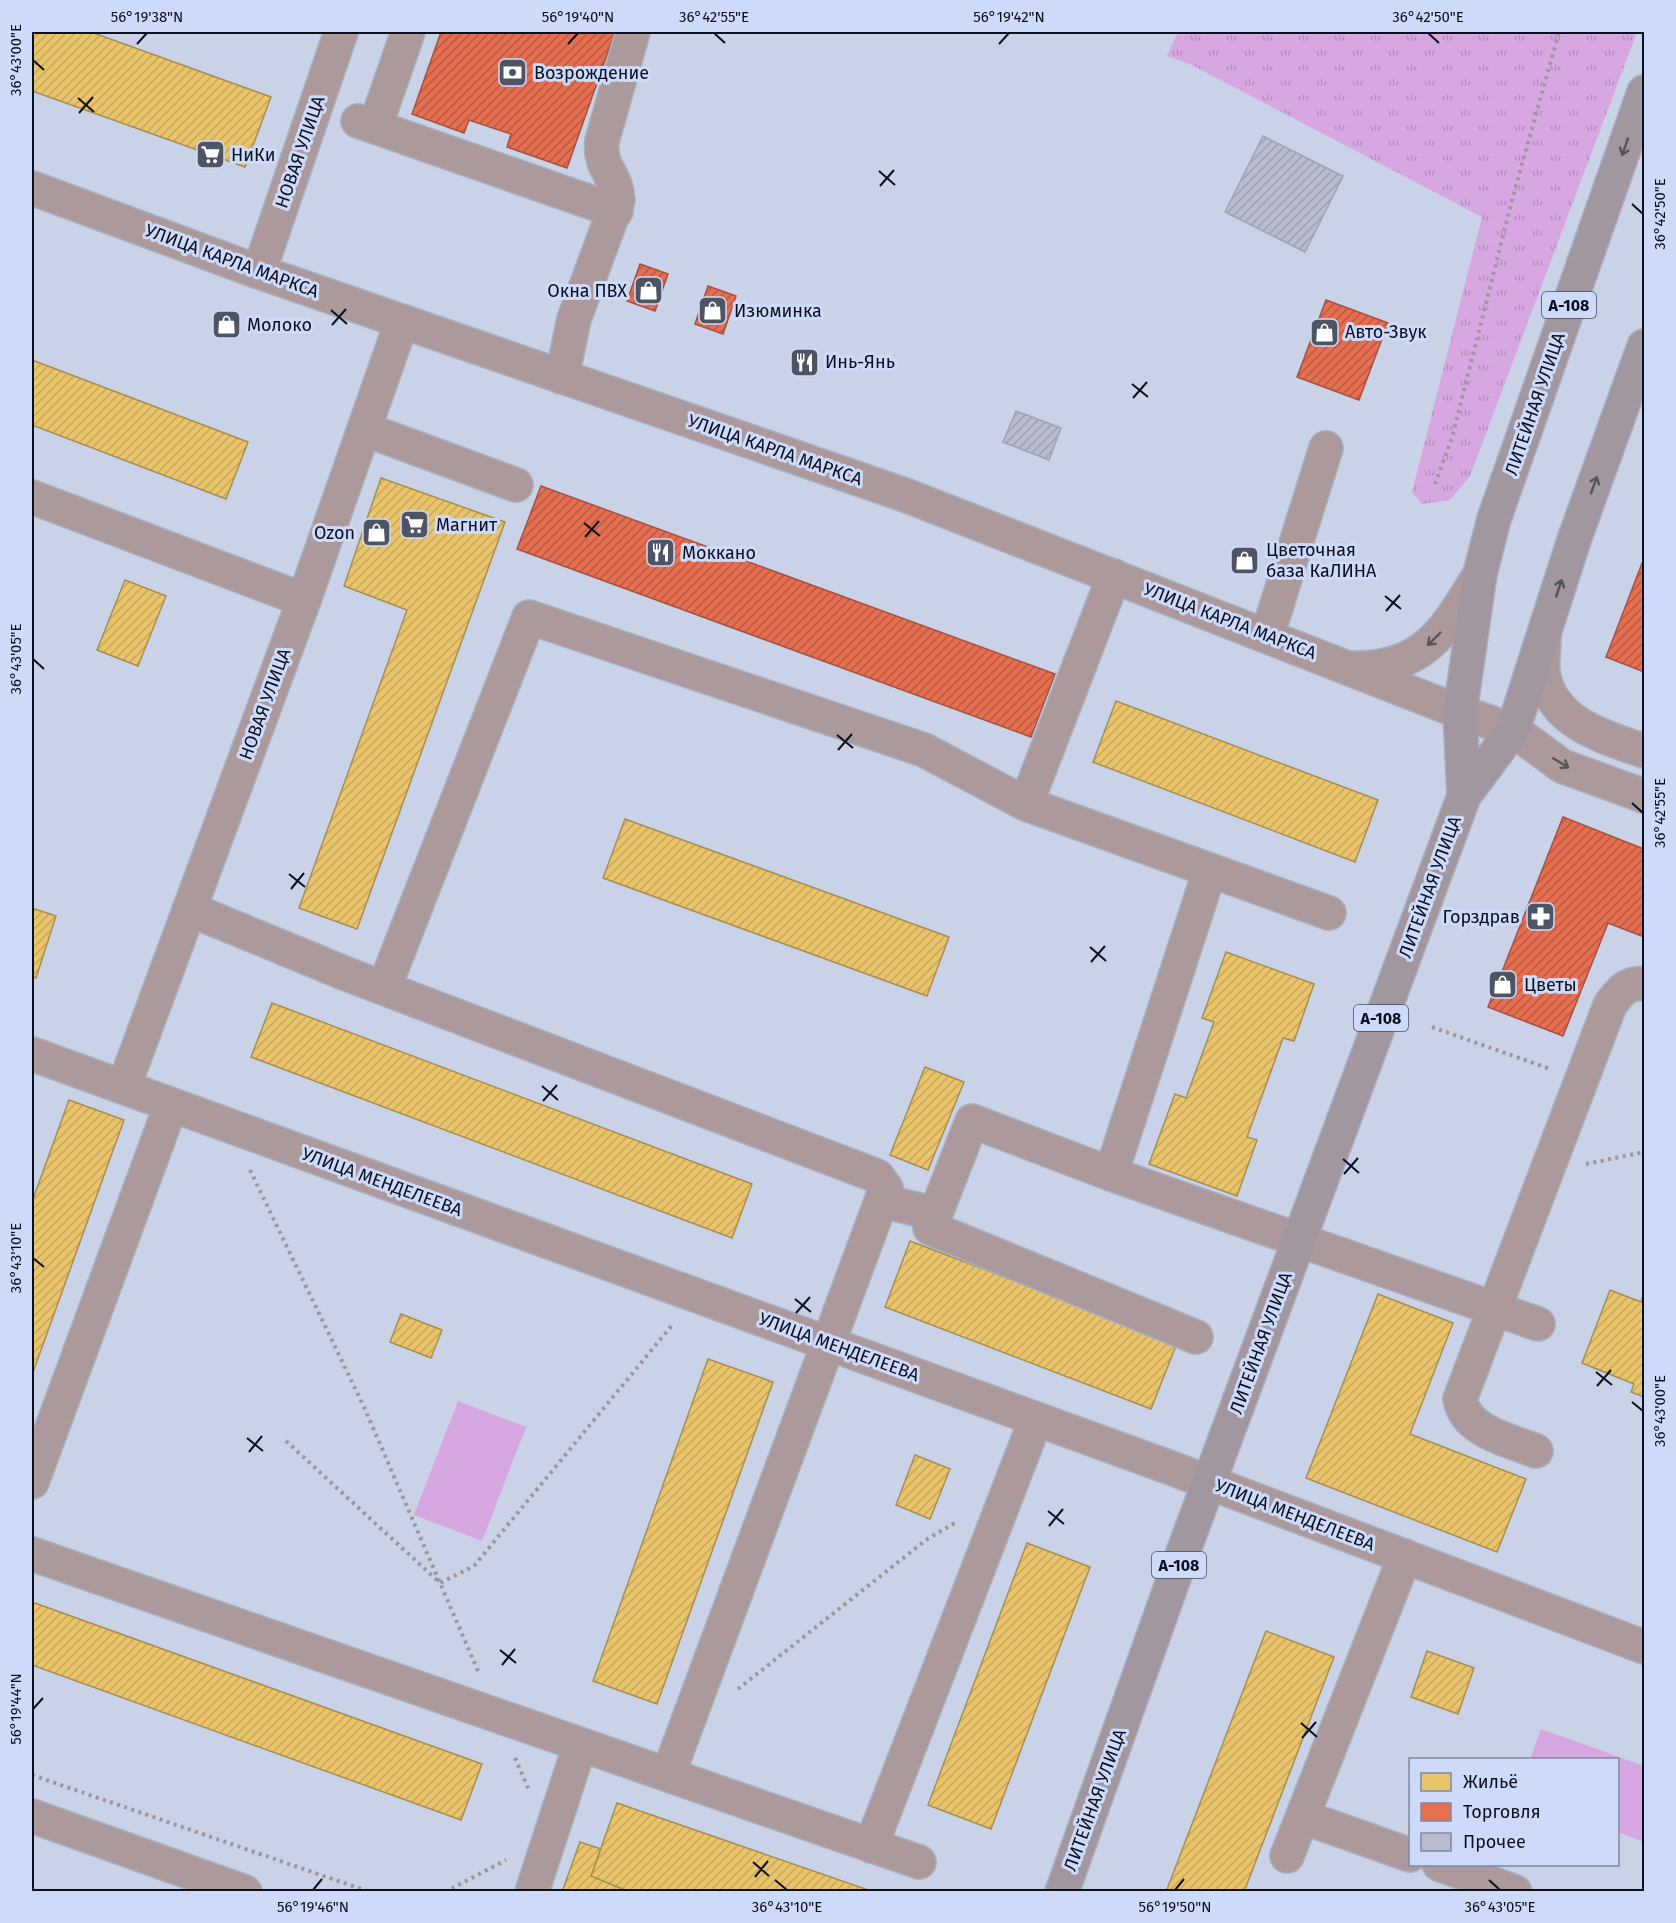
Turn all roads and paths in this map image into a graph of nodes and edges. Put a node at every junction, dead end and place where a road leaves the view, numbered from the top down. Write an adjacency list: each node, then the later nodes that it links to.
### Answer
1 (341, 32): 8 (street, НОВАЯ УЛИЦА)
2 (408, 32): 7 (street)
3 (633, 32): 7 (street)
4 (1559, 32): 14 (path)
5 (1644, 92): 17 (highway, ЛИТЕЙНАЯ УЛИЦА / А-108, one-way to 17)
6 (32, 188): 8 (street, УЛИЦА КАРЛА МАРКСА)
7 (616, 212): 11 (street)
8 (259, 272): 9 (street, УЛИЦА КАРЛА МАРКСА)
9 (402, 321): 11 (street, УЛИЦА КАРЛА МАРКСА); 12 (street, НОВАЯ УЛИЦА)
10 (1644, 346): 20 (highway, ЛИТЕЙНАЯ УЛИЦА / А-108, one-way to 10)
11 (562, 377): 18 (street, УЛИЦА КАРЛА МАРКСА)
12 (364, 429): 15 (street); 19 (street, НОВАЯ УЛИЦА)
13 (1326, 448): 21 (street)
14 (1435, 484)
15 (516, 485)
16 (32, 497): 19 (street)
17 (1480, 574): 22 (street, А-108, one-way to 22); 23 (highway, ЛИТЕЙНАЯ УЛИЦА / А-108)
18 (1114, 576): 21 (street, УЛИЦА КАРЛА МАРКСА); 29 (street)
19 (304, 600): 31 (street, НОВАЯ УЛИЦА)
20 (1544, 635): 24 (street, УЛИЦА КАРЛА МАРКСА); 25 (highway, ЛИТЕЙНАЯ УЛИЦА / А-108)
21 (1267, 636): 22 (street, УЛИЦА КАРЛА МАРКСА)
22 (1351, 668): 23 (street, УЛИЦА КАРЛА МАРКСА)
23 (1460, 712): 25 (street, УЛИЦА КАРЛА МАРКСА); 27 (highway, ЛИТЕЙНАЯ УЛИЦА / А-108)
24 (1584, 729): 25 (street, УЛИЦА КАРЛА МАРКСА); 26 (street, УЛИЦА КАРЛА МАРКСА)
25 (1513, 730): 27 (highway, ЛИТЕЙНАЯ УЛИЦА / А-108); 28 (street, УЛИЦА КАРЛА МАРКСА, one-way to 28)
26 (1644, 751)
27 (1464, 796): 46 (highway, ЛИТЕЙНАЯ УЛИЦА / А-108)
28 (1644, 796)
29 (1026, 804): 30 (street); 34 (street)
30 (1210, 870): 32 (street); 43 (street)
31 (189, 909): 34 (street); 38 (street, НОВАЯ УЛИЦА)
32 (1329, 913)
33 (1644, 984): 37 (street)
34 (384, 988): 44 (street)
35 (1432, 1026): 37 (path)
36 (32, 1054): 38 (street, УЛИЦА МЕНДЕЛЕЕВА)
37 (1582, 1080): 42 (street)
38 (124, 1086): 39 (street, УЛИЦА МЕНДЕЛЕЕВА)
39 (171, 1105): 40 (street, УЛИЦА МЕНДЕЛЕЕВА); 55 (street)
40 (226, 1125): 51 (street, УЛИЦА МЕНДЕЛЕЕВА); 60 (path)
41 (1644, 1152): 42 (path)
42 (1547, 1171): 47 (street)
43 (1111, 1174): 45 (street); 46 (street)
44 (883, 1201): 45 (street); 51 (street)
45 (935, 1214): 50 (street)
46 (1299, 1240): 47 (street); 56 (highway, ЛИТЕЙНАЯ УЛИЦА / А-108)
47 (1495, 1309): 49 (street); 54 (street)
48 (676, 1321): 60 (path)
49 (1538, 1324)
50 (1196, 1337)
51 (828, 1344): 52 (street, УЛИЦА МЕНДЕЛЕЕВА); 66 (street)
52 (1036, 1419): 56 (street, УЛИЦА МЕНДЕЛЕЕВА); 57 (street)
53 (286, 1441): 60 (path)
54 (1536, 1451)
55 (32, 1482)
56 (1209, 1482): 59 (street, УЛИЦА МЕНДЕЛЕЕВА); 79 (highway, ЛИТЕЙНАЯ УЛИЦА / А-108)
57 (1008, 1492): 62 (path); 70 (street)
58 (32, 1554): 63 (street)
59 (1405, 1556): 61 (street, УЛИЦА МЕНДЕЛЕЕВА); 68 (street)
60 (440, 1583): 63 (path)
61 (1643, 1641)
62 (731, 1695)
63 (497, 1716): 64 (street); 69 (path)
64 (580, 1745): 66 (street); 69 (street)
65 (32, 1775): 76 (path)
66 (668, 1775): 70 (street)
67 (32, 1816): 75 (street)
68 (1303, 1817): 71 (street); 72 (street)
69 (549, 1837): 77 (path); 78 (street)
70 (871, 1846): 73 (street)
71 (1409, 1855)
72 (1287, 1856)
73 (919, 1862)
74 (1444, 1866): 80 (street)
75 (245, 1892)
76 (370, 1892)
77 (445, 1892)
78 (532, 1892)
79 (1062, 1892)
80 (1515, 1892)

